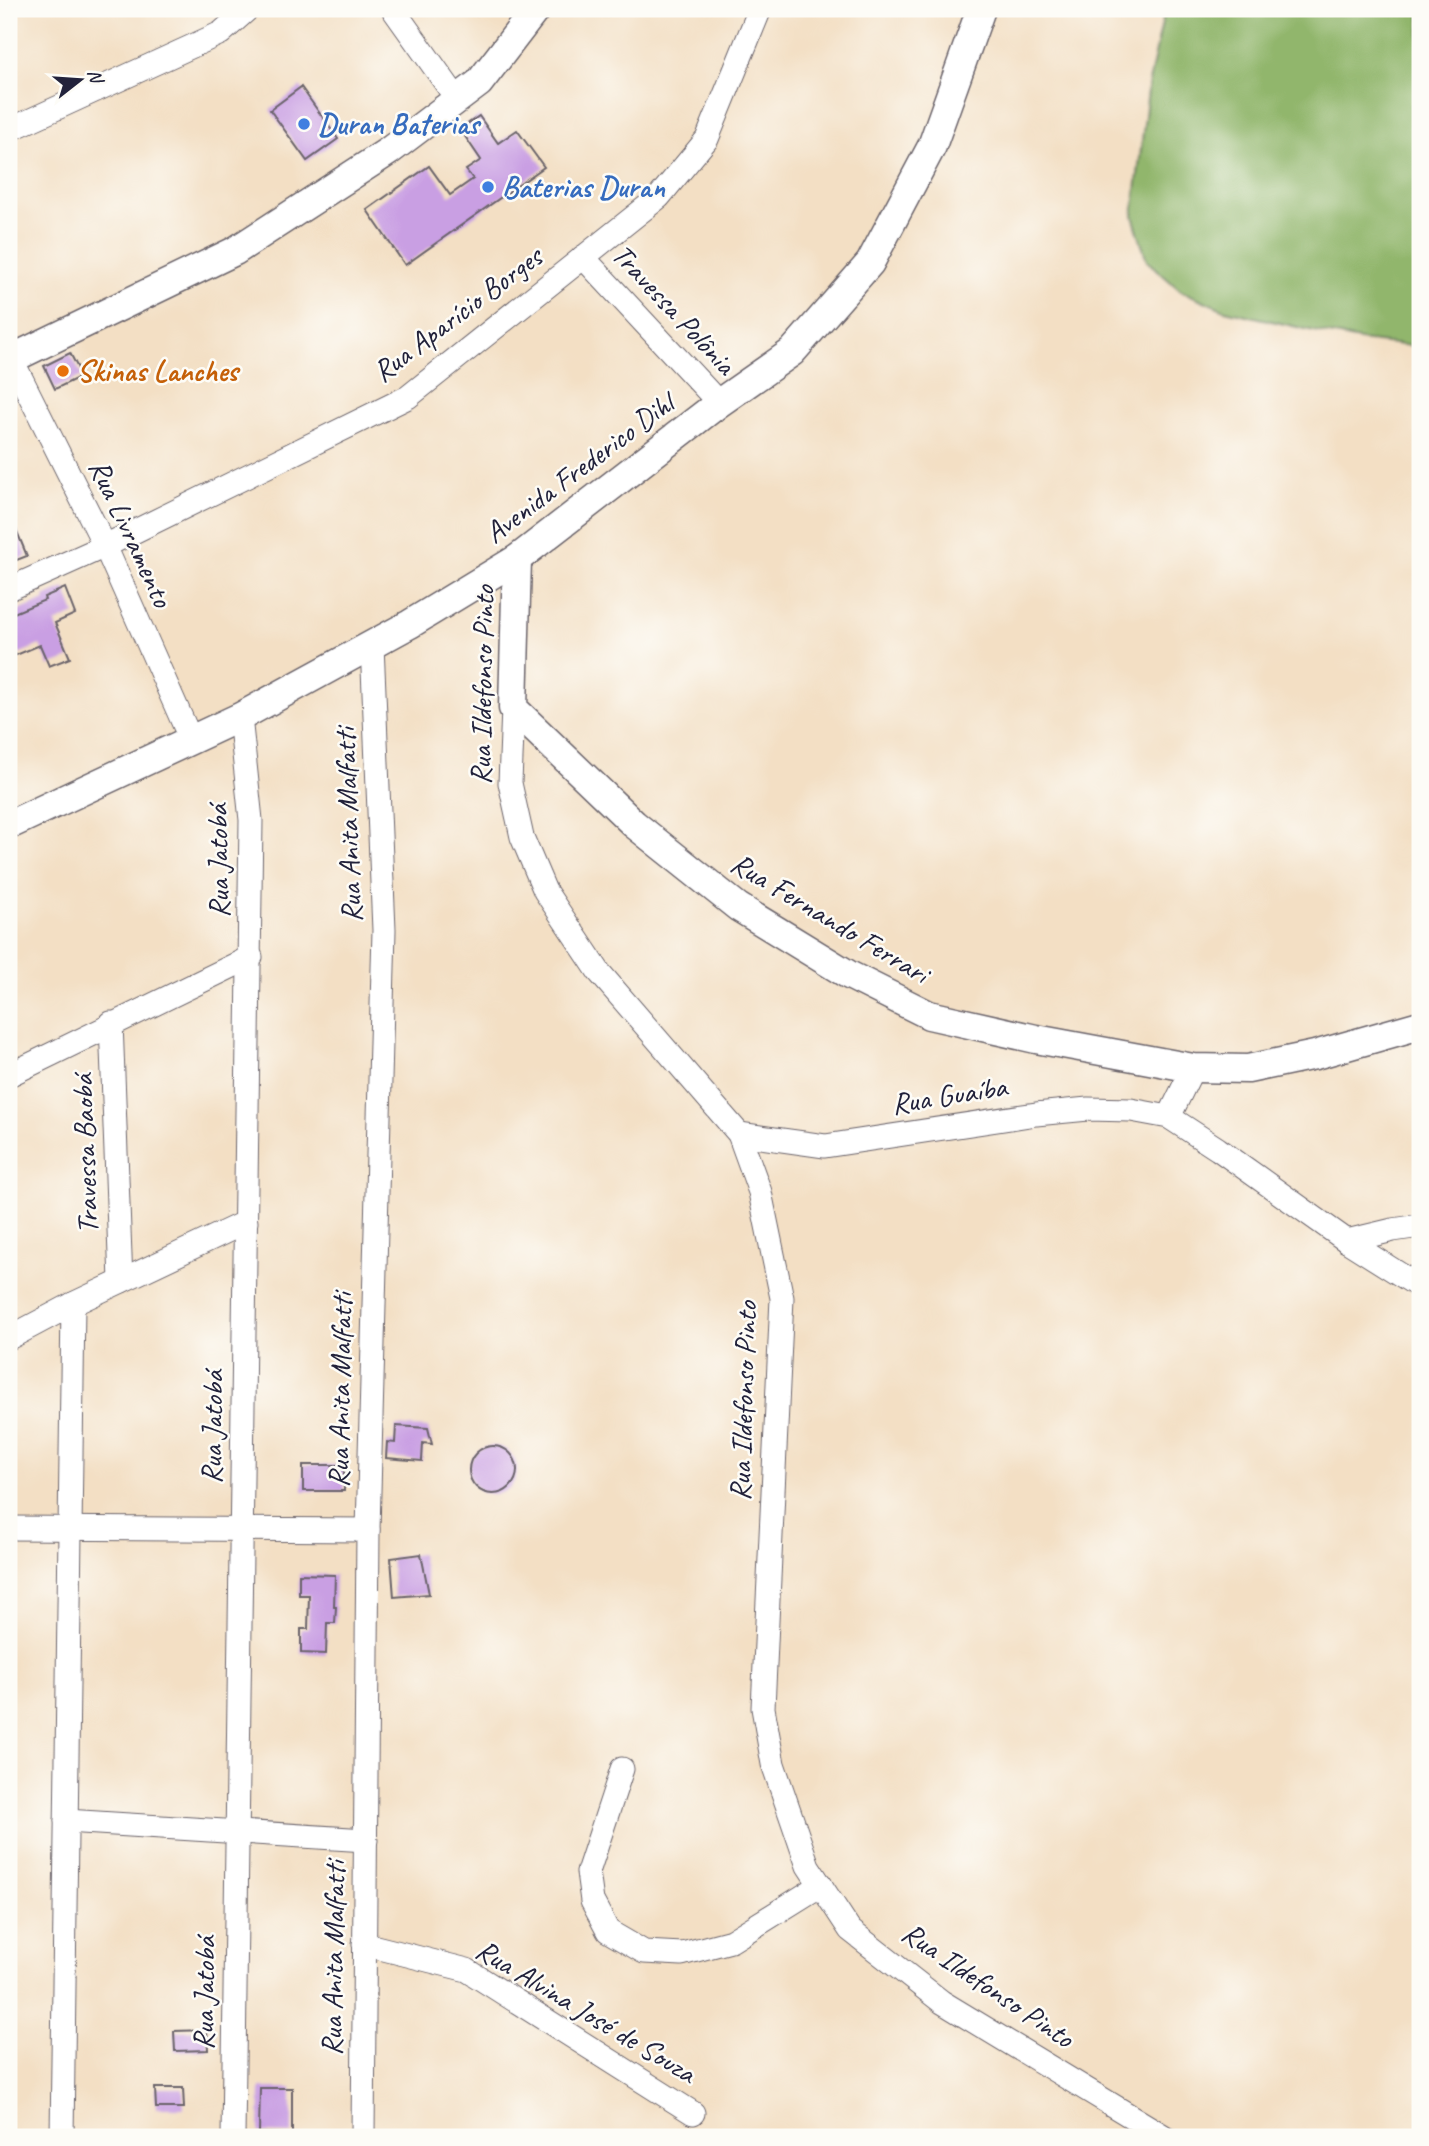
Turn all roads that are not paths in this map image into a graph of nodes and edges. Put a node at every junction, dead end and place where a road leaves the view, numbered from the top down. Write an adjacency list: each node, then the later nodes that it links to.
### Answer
1 (248, 9): 7 (street)
2 (393, 9): 6 (street)
3 (536, 9): 6 (main road)
4 (760, 9): 8 (street, Rua Aparício Borges)
5 (981, 9): 10 (main road, Avenida Frederico Dihl)
6 (457, 99): 9 (main road)
7 (9, 130)
8 (583, 257): 10 (street, Travessa Polônia); 11 (street, Rua Aparício Borges)
9 (10, 358): 11 (street, Rua Livramento)
10 (719, 403): 12 (main road, Avenida Frederico Dihl)
11 (105, 546): 13 (street, Rua Aparício Borges); 17 (street, Rua Livramento)
12 (517, 559): 14 (main road, Avenida Frederico Dihl); 15 (main road, Rua Ildefonso Pinto)
13 (9, 589)
14 (372, 645): 16 (main road, Avenida Frederico Dihl); 36 (street, Rua Anita Malfatti)
15 (513, 708): 22 (main road, Rua Fernando Ferrari); 25 (street, Rua Ildefonso Pinto)
16 (240, 718): 17 (main road, Avenida Frederico Dihl); 19 (street, Rua Jatobá)
17 (191, 740): 18 (main road, Avenida Frederico Dihl)
18 (9, 825)
19 (251, 957): 20 (street); 26 (street, Rua Jatobá)
20 (111, 1023): 23 (street); 29 (street, Travessa Baobá)
21 (1420, 1026): 22 (main road, Rua Fernando Ferrari)
22 (1193, 1068): 24 (street)
23 (9, 1074)
24 (1169, 1117): 25 (street, Rua Guaíba); 28 (street, Rua Guaíba)
25 (739, 1134): 41 (street, Rua Ildefonso Pinto)
26 (246, 1222): 29 (street); 35 (street, Rua Jatobá)
27 (1420, 1226): 28 (street)
28 (1347, 1241): 30 (street, Rua Guaíba)
29 (121, 1282): 31 (street)
30 (1420, 1287)
31 (73, 1304): 32 (street); 33 (street)
32 (9, 1338)
33 (70, 1527): 34 (street); 35 (street); 38 (street)
34 (9, 1528)
35 (242, 1530): 36 (street); 39 (street, Rua Jatobá)
36 (368, 1530): 40 (street, Rua Anita Malfatti)
37 (622, 1769): 41 (street)
38 (66, 1821): 39 (street); 44 (street)
39 (239, 1831): 40 (street); 45 (street, Rua Jatobá)
40 (366, 1840): 42 (street, Rua Anita Malfatti)
41 (821, 1885): 47 (street, Rua Ildefonso Pinto)
42 (364, 1944): 43 (street, Rua Alvina José de Souza); 46 (street, Rua Anita Malfatti)
43 (693, 2113)
44 (62, 2137)
45 (233, 2137)
46 (363, 2137)
47 (1165, 2137)

